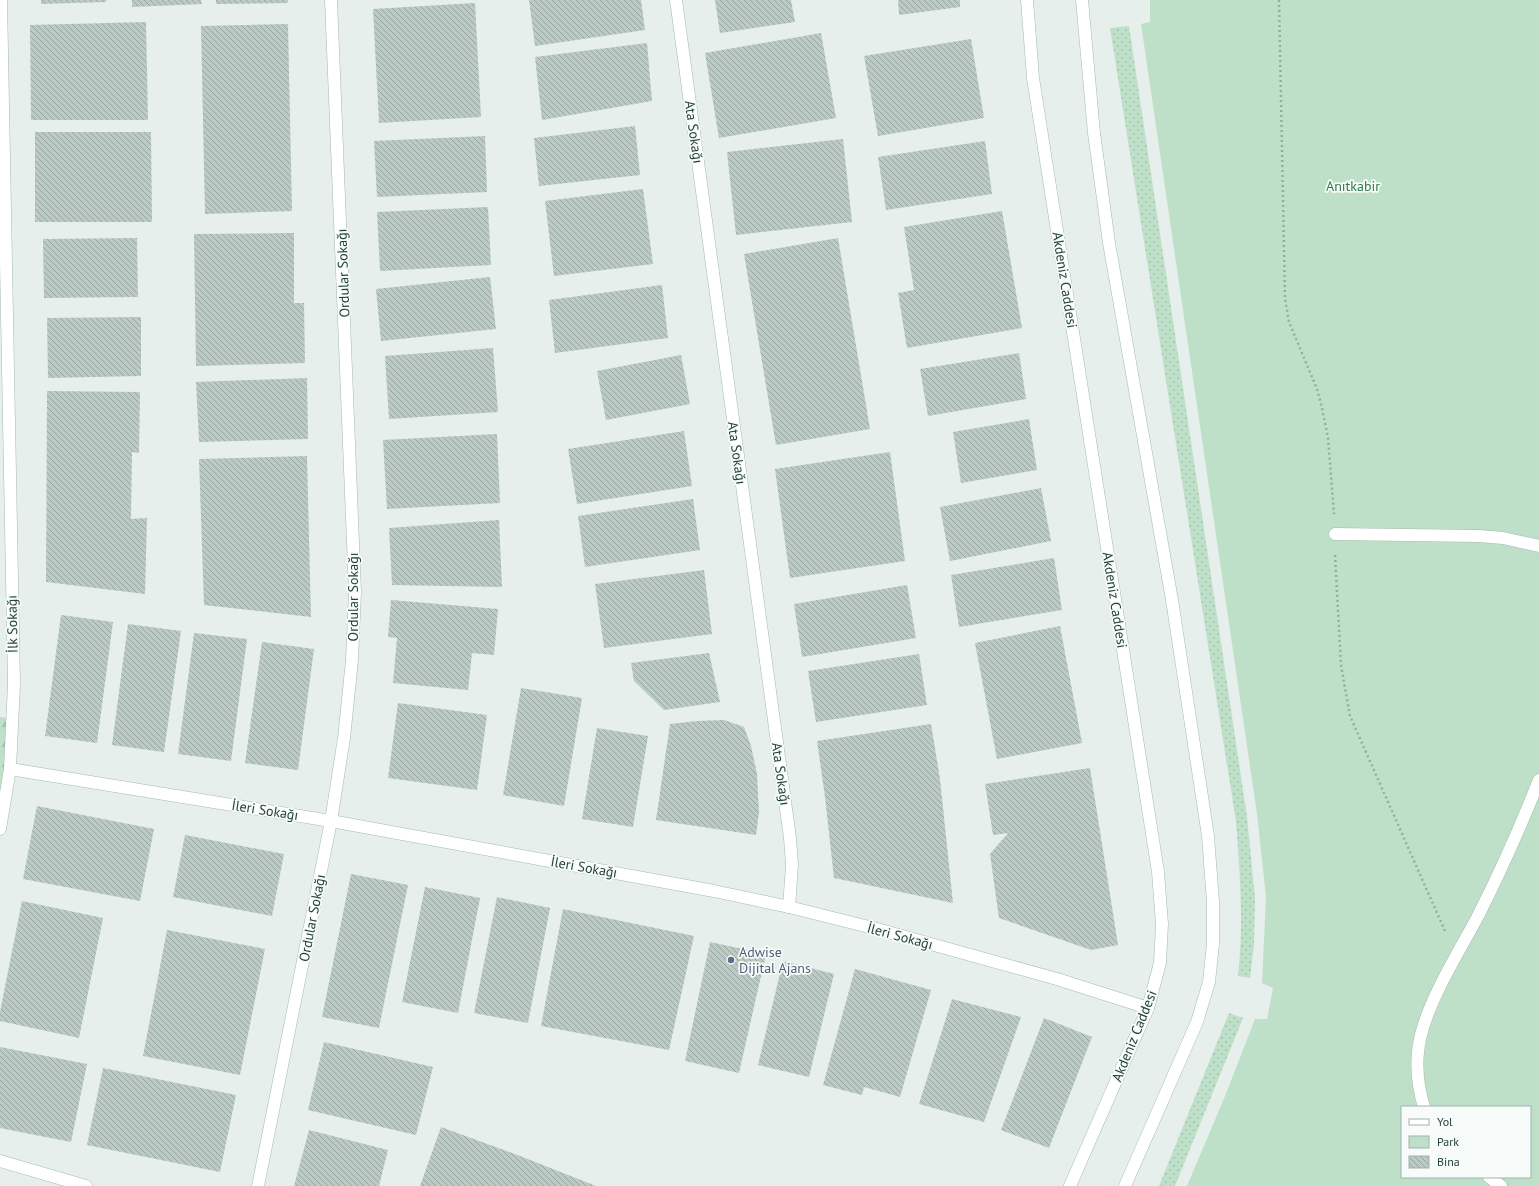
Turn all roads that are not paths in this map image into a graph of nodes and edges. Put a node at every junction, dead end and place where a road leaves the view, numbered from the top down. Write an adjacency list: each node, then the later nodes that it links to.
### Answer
1 (1, 0): 8 (street, İlk Sokağı)
2 (331, 0): 10 (street, Ordular Sokağı)
3 (676, 0): 12 (street, Ata Sokağı)
4 (1027, 0): 13 (street, Akdeniz Caddesi)
5 (1082, 0): 20 (street)
6 (1335, 534): 7 (street)
7 (1539, 546)
8 (10, 769): 10 (street, İleri Sokağı); 11 (street, İlk Sokağı)
9 (1539, 780): 14 (street)
10 (331, 821): 12 (street, İleri Sokağı); 18 (street, Ordular Sokağı)
11 (0, 829)
12 (790, 907): 13 (street, İleri Sokağı)
13 (1148, 1008): 19 (street, Akdeniz Caddesi)
14 (1424, 1106)
15 (0, 1161): 17 (street)
16 (1490, 1178): 21 (street)
17 (86, 1186)
18 (258, 1186)
19 (1070, 1186)
20 (1125, 1186)
21 (1500, 1186)

